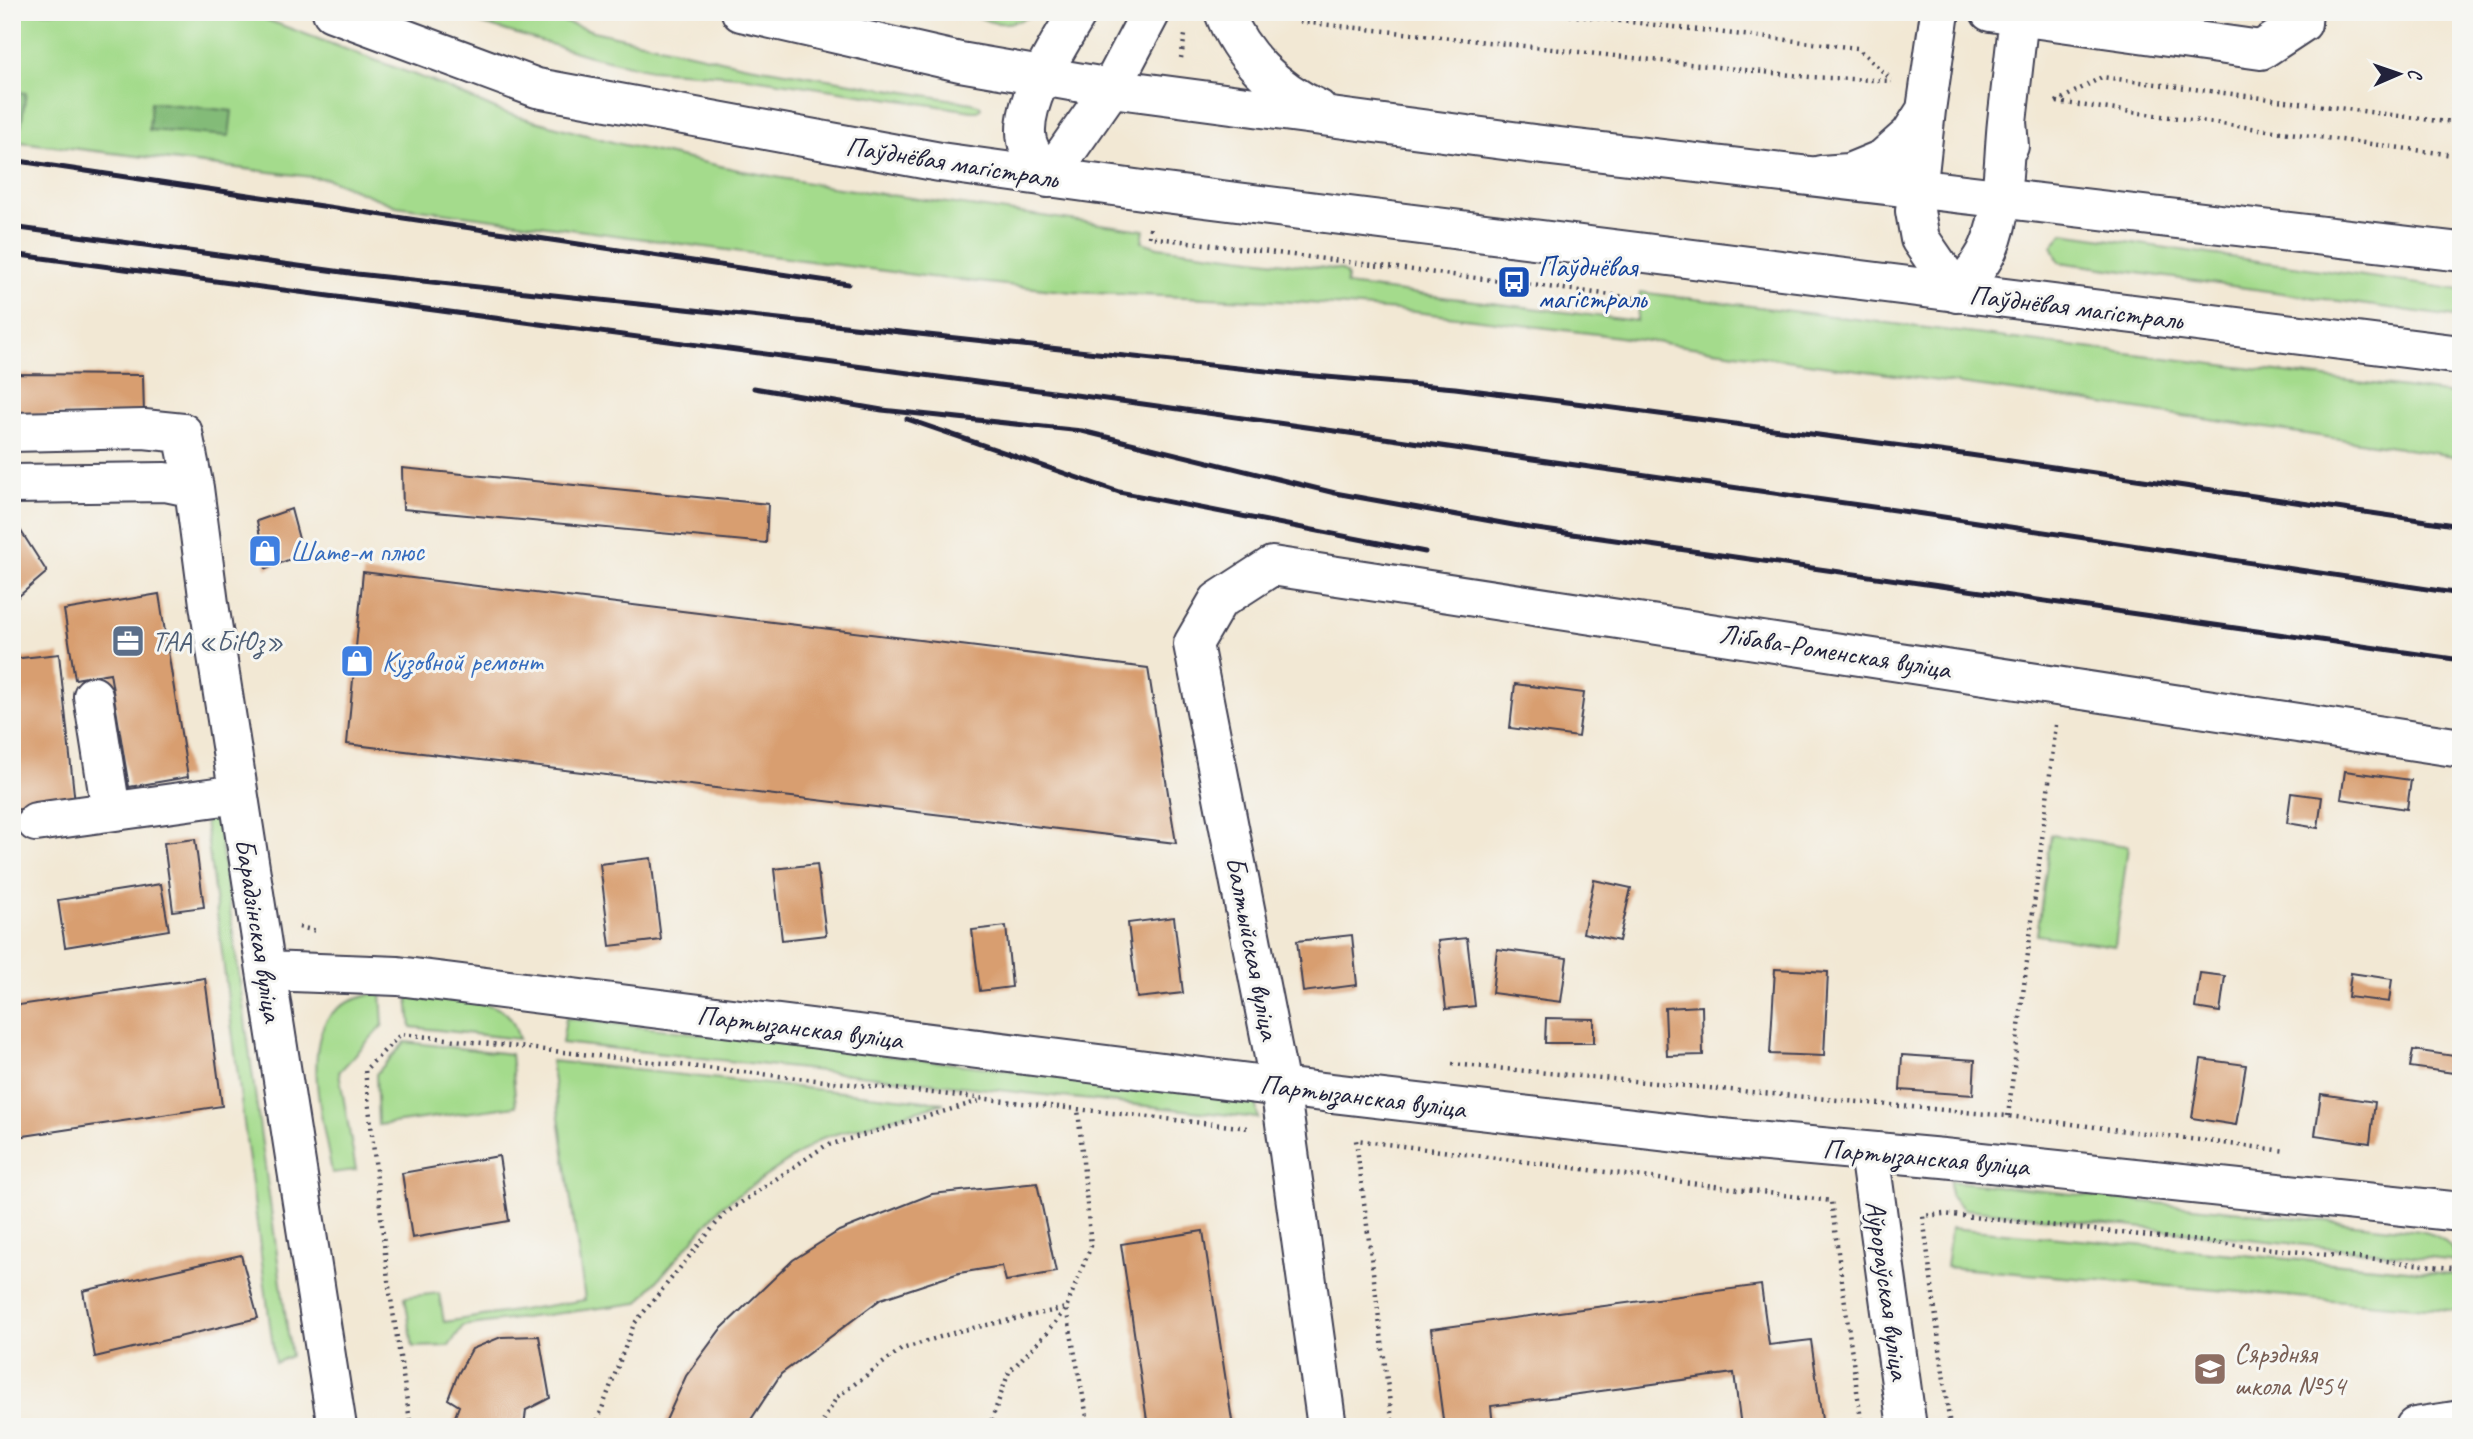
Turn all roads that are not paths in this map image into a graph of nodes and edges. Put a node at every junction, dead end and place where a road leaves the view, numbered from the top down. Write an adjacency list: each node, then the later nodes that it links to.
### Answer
1 (332, 12): 15 (street, Паўднёвая магістраль)
2 (741, 12): 9 (street)
3 (1078, 12): 9 (street)
4 (1151, 12): 10 (street)
5 (1224, 12): 12 (street)
6 (1940, 12): 11 (street)
7 (2303, 12): 8 (street)
8 (2004, 14): 13 (street)
9 (1041, 76): 10 (street); 15 (street)
10 (1111, 88): 12 (street); 15 (street)
11 (1926, 110): 14 (street); 16 (street)
12 (1349, 120): 14 (street)
13 (2007, 122): 17 (street); 18 (street)
14 (1807, 176): 16 (street)
15 (1048, 178): 20 (street, Паўднёвая магістраль)
16 (1917, 189): 17 (street); 20 (street)
17 (1999, 198): 18 (street); 20 (street)
18 (2086, 209): 19 (street)
19 (2461, 252)
20 (1957, 293): 21 (street, Паўднёвая магістраль)
21 (2461, 355)
22 (12, 432): 24 (street, Барадзінская вуліца)
23 (12, 484): 24 (street)
24 (194, 488): 28 (street, Барадзінская вуліца)
25 (1218, 601): 27 (street, Лібава-Роменская вуліца); 32 (street, Балтыйская вуліца)
26 (93, 695): 29 (street)
27 (2461, 748)
28 (238, 794): 29 (street); 31 (street, Барадзінская вуліца)
29 (111, 811): 30 (street)
30 (36, 822)
31 (266, 971): 32 (street, Партызанская вуліца); 36 (street, Барадзінская вуліца)
32 (1280, 1087): 33 (street, Партызанская вуліца); 37 (street, Балтыйская вуліца)
33 (1869, 1152): 34 (street, Партызанская вуліца); 38 (street, Аўрораўская вуліца)
34 (2461, 1212)
35 (2461, 1420): 39 (street)
36 (337, 1427)
37 (1327, 1427)
38 (1907, 1427)
39 (2415, 1427)

